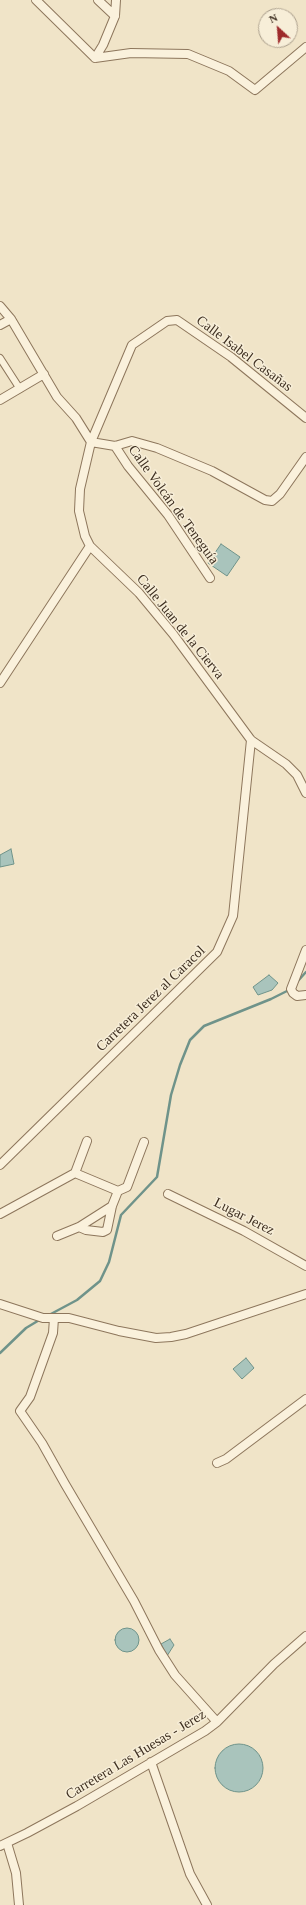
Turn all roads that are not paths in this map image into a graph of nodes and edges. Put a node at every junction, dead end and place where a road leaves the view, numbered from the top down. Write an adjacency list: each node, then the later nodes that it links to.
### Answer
1 (36, 0): 6 (street)
2 (98, 0): 4 (street)
3 (116, 0): 4 (street)
4 (116, 16): 6 (street)
5 (306, 47): 6 (street)
6 (95, 58)
7 (0, 306): 8 (street)
8 (11, 319): 9 (street); 11 (street)
9 (0, 325)
10 (0, 358): 12 (street)
11 (44, 374): 12 (street); 15 (street)
12 (20, 389): 13 (street)
13 (0, 400)
14 (306, 418): 15 (street, Calle Isabel Casañas)
15 (91, 442): 16 (street); 18 (street, Calle Juan de la Cierva)
16 (115, 446): 17 (street); 19 (street, Calle Volcán de Teneguía)
17 (306, 457)
18 (90, 546): 20 (street); 21 (street, Calle Juan de la Cierva)
19 (210, 578)
20 (0, 683)
21 (250, 740): 22 (street); 27 (street, Carretera Jerez al Caracol)
22 (306, 793)
23 (306, 950): 24 (street)
24 (306, 995)
25 (87, 1141): 28 (street)
26 (144, 1142): 29 (street)
27 (0, 1165)
28 (75, 1173): 29 (street); 32 (street)
29 (118, 1191): 31 (street)
30 (168, 1194): 35 (street, Lugar Jerez)
31 (112, 1206): 33 (street); 33 (street)
32 (0, 1214)
33 (79, 1227): 34 (street)
34 (57, 1236)
35 (306, 1266)
36 (306, 1294): 38 (street)
37 (0, 1304): 38 (street)
38 (54, 1318): 42 (street)
39 (306, 1399): 40 (street)
40 (216, 1463)
41 (306, 1636): 42 (street, Carretera Las Huesas - Jerez)
42 (217, 1722): 43 (street, Carretera Las Huesas - Jerez)
43 (151, 1762): 44 (street, Carretera Las Huesas - Jerez); 46 (street)
44 (4, 1844): 45 (street)
45 (19, 1905)
46 (207, 1905)

